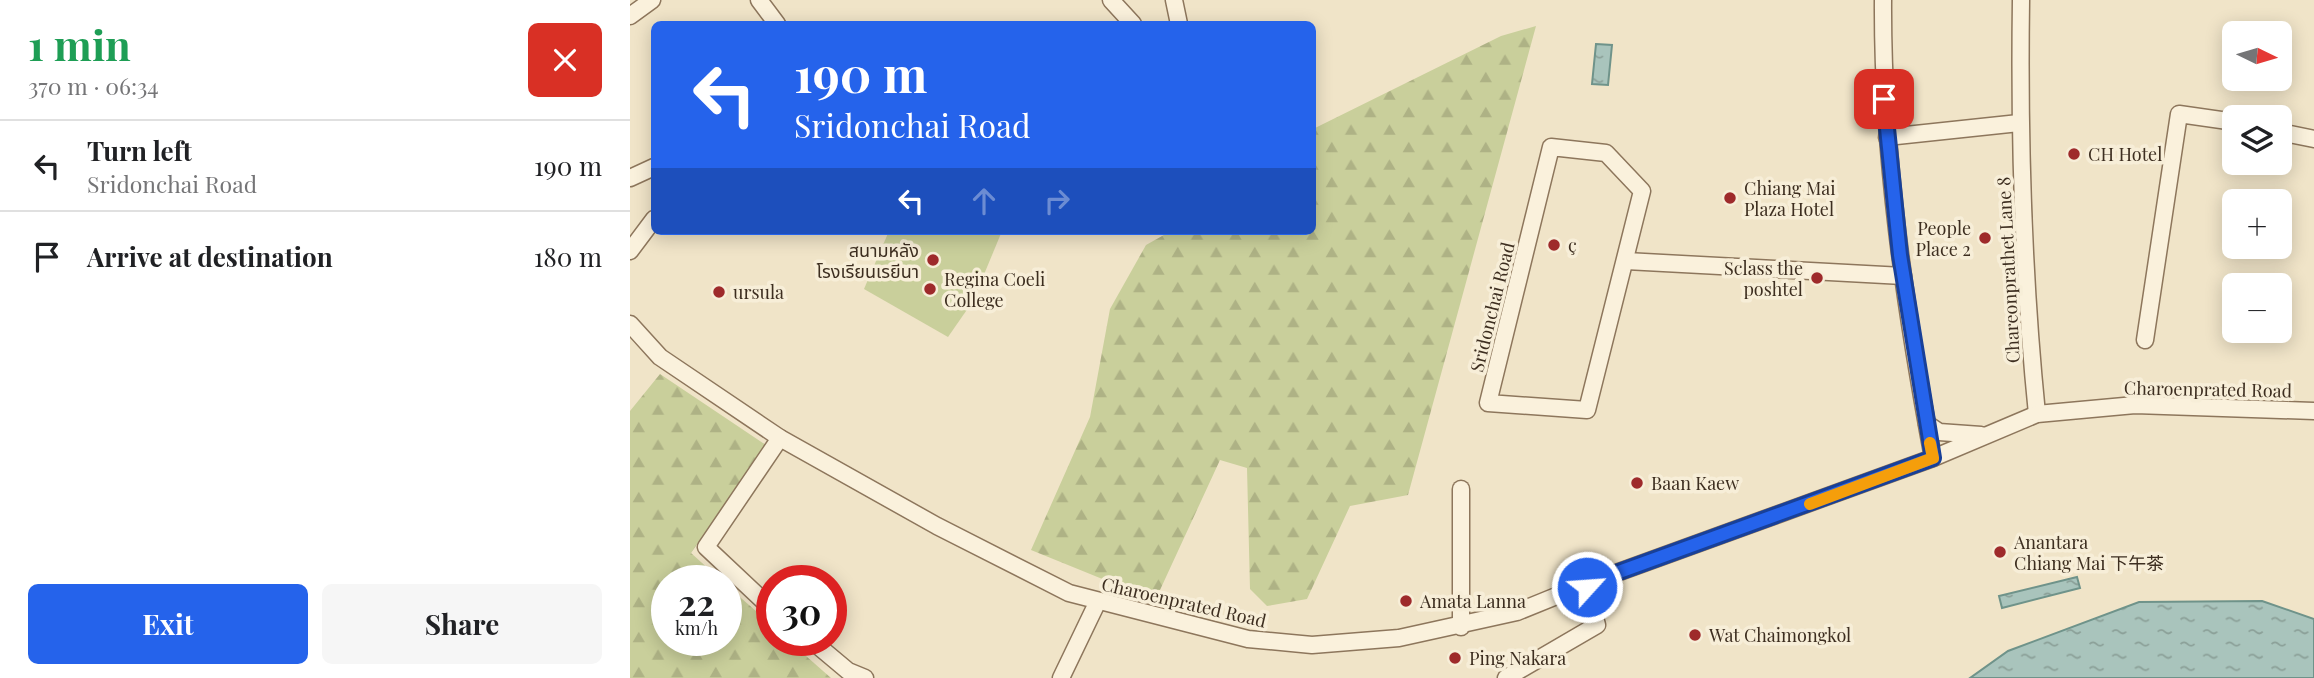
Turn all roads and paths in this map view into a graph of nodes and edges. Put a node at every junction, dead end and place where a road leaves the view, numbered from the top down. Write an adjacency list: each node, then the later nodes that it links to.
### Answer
1 (652, 0): 7 (street)
2 (759, 0): 8 (street)
3 (1111, 0): 9 (street)
4 (1174, 0): 10 (street)
5 (1883, 0): 14 (street)
6 (2021, 0): 12 (street, Chareonprathet Lane 8)
7 (630, 16)
8 (775, 21)
9 (1130, 21)
10 (1178, 21)
11 (2222, 120): 23 (street)
12 (2019, 123): 14 (street); 25 (street, Chareonprathet Lane 8)
13 (2292, 134): 15 (street)
14 (1887, 137): 21 (street)
15 (2314, 139)
16 (651, 168): 17 (street)
17 (630, 178)
18 (651, 223): 19 (street)
19 (630, 251)
20 (1626, 261): 20 (street, Sridonchai Road); 21 (street)
21 (1903, 276): 26 (street)
22 (631, 328): 28 (street, Charoenprated Road)
23 (2145, 340)
24 (2314, 411): 25 (street, Charoenprated Road)
25 (2037, 414): 27 (street, Charoenprated Road)
26 (1927, 424): 27 (street); 29 (street)
27 (1986, 435): 29 (street, Charoenprated Road)
28 (780, 438): 32 (street); 33 (street, Charoenprated Road)
29 (1933, 458): 31 (street, Charoenprated Road)
30 (1461, 489): 34 (street)
31 (1586, 584): 34 (street, Charoenprated Road); 38 (street)
32 (756, 594)
33 (1098, 601): 34 (street, Charoenprated Road); 37 (street)
34 (1461, 626)
35 (830, 656): 36 (street)
36 (865, 678)
37 (1061, 678)
38 (1506, 678)

